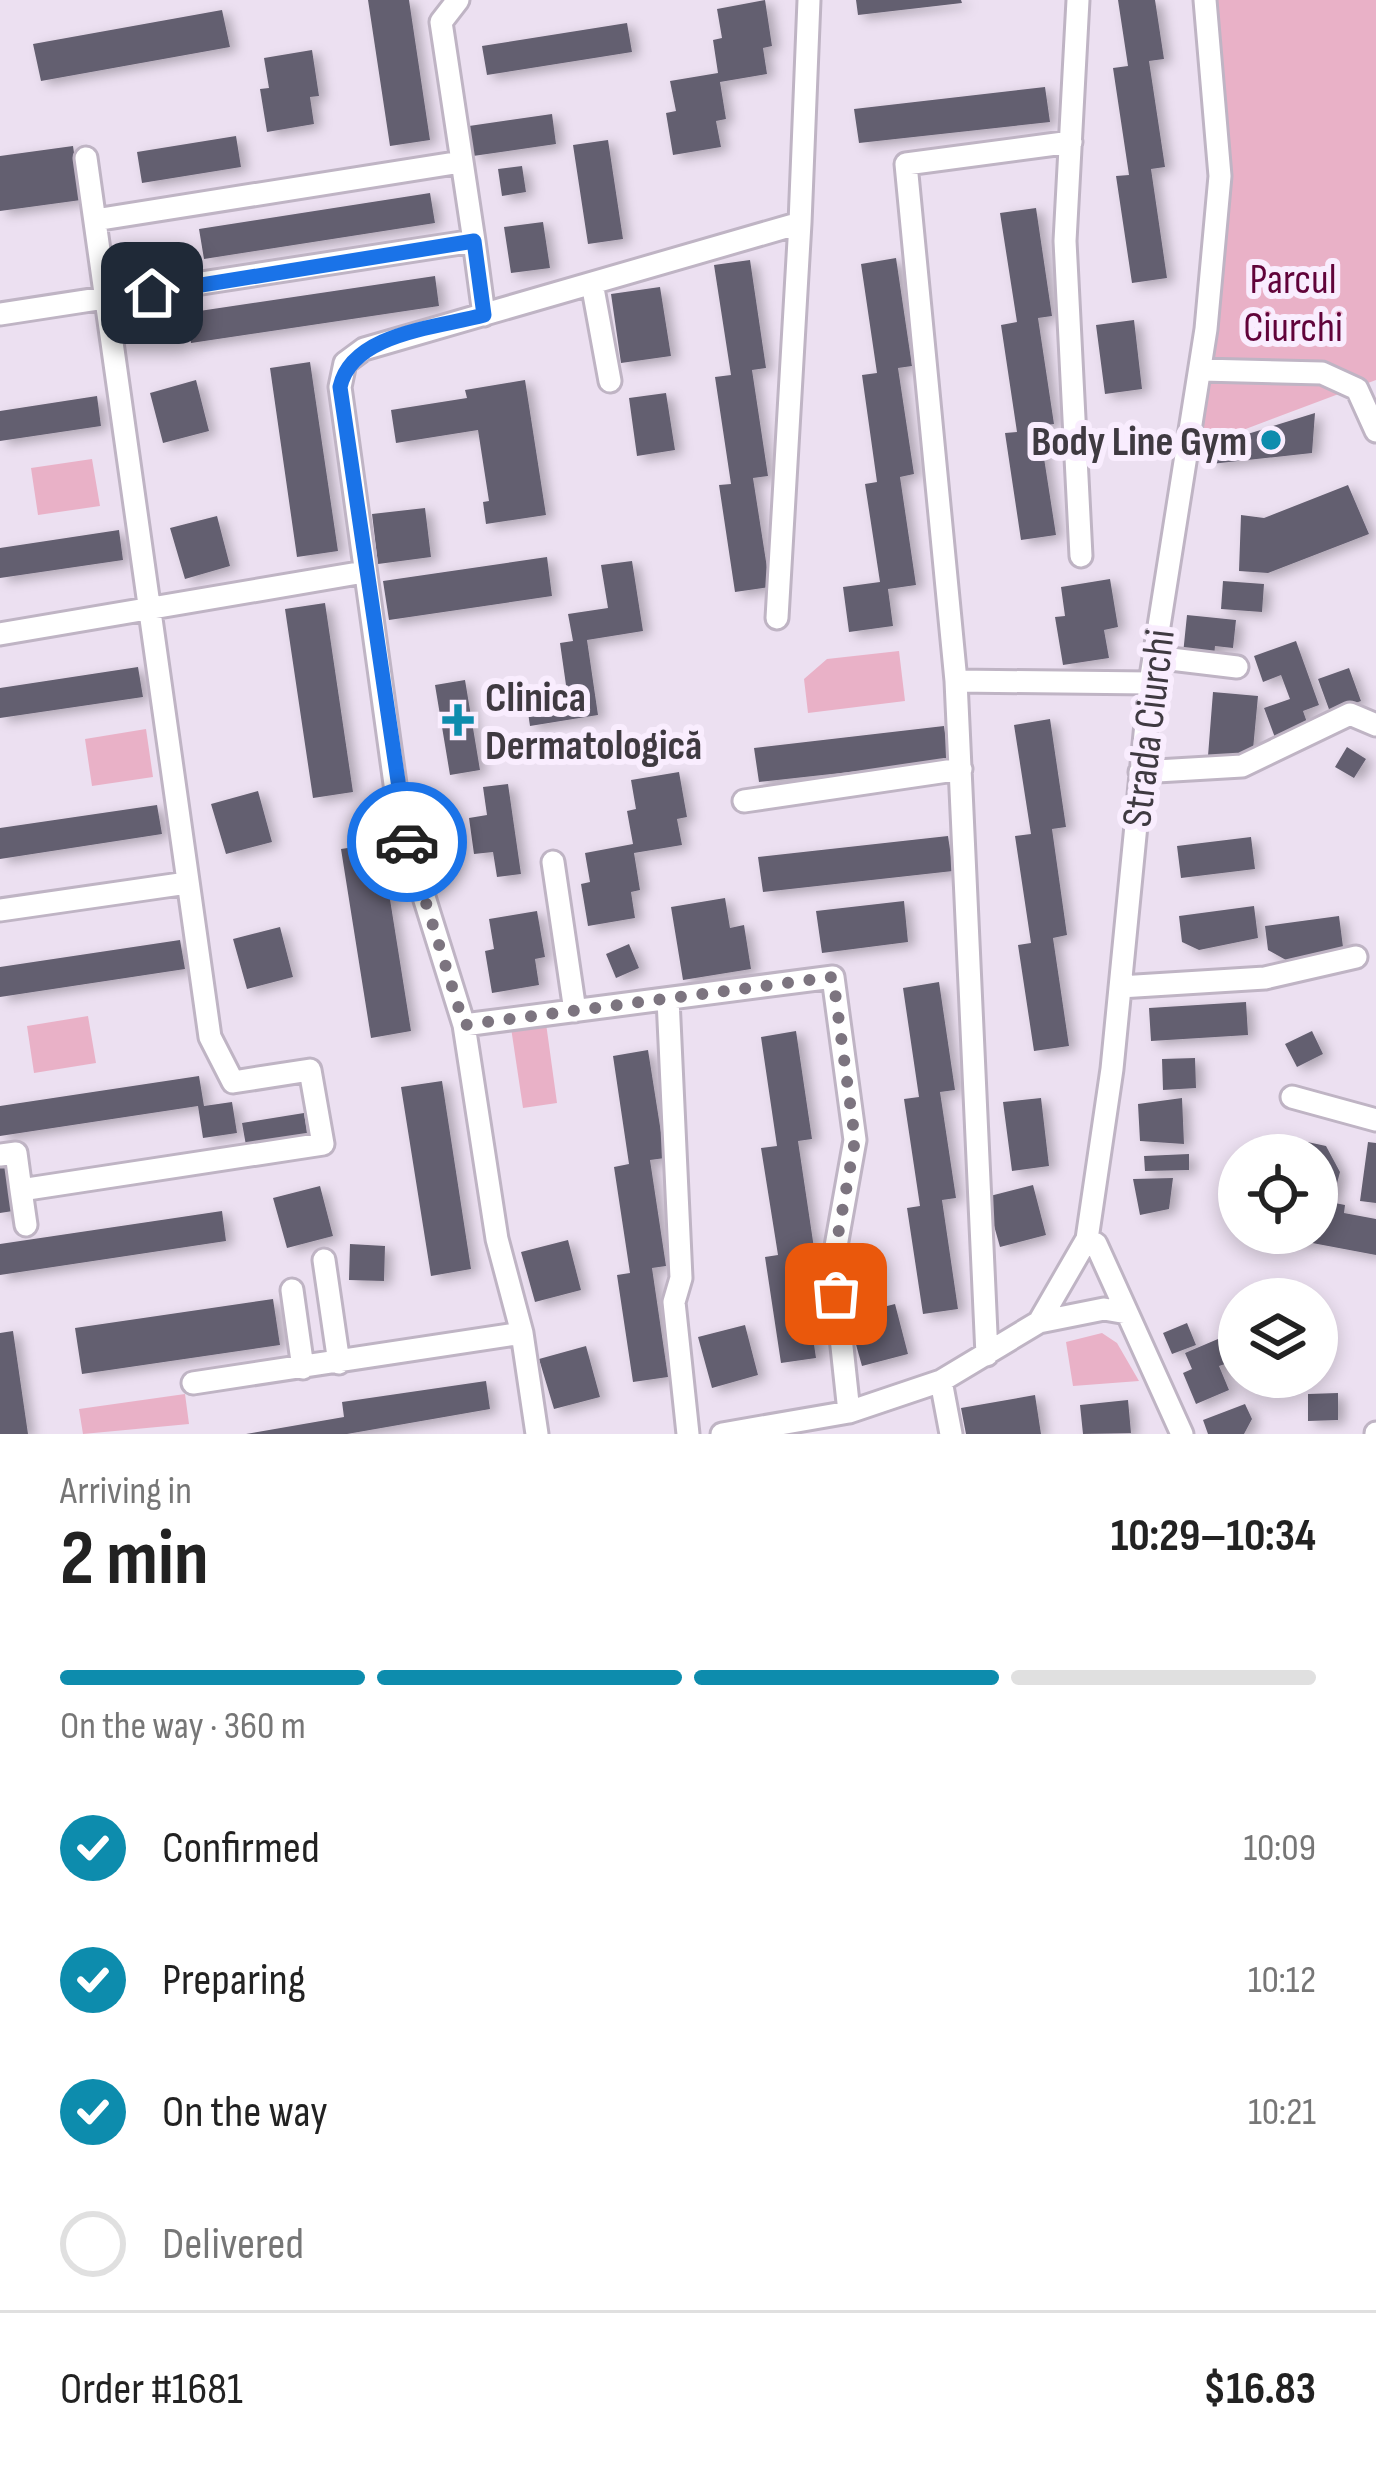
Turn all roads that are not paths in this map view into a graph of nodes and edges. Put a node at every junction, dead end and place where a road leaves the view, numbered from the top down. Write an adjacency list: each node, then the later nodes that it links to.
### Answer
1 (458, 0): 7 (street)
2 (809, 0): 9 (street)
3 (1078, 0): 5 (street)
4 (1205, 0): 15 (street, Strada Ciurchi)
5 (1071, 142): 18 (street); 25 (street)
6 (86, 158): 8 (street)
7 (461, 162): 8 (street); 10 (street)
8 (95, 220): 12 (street)
9 (800, 223): 11 (street); 21 (street)
10 (474, 241): 12 (street); 14 (street)
11 (592, 283): 14 (street); 16 (street)
12 (106, 300): 13 (street); 20 (street)
13 (0, 314)
14 (484, 315): 19 (street)
15 (1201, 370): 17 (street); 23 (street, Strada Ciurchi)
16 (610, 381)
17 (1376, 431)
18 (1081, 556)
19 (364, 572): 20 (street); 38 (street)
20 (146, 611): 22 (street); 32 (street)
21 (777, 618)
22 (0, 634)
23 (1154, 657): 24 (street); 26 (street, Strada Ciurchi)
24 (1237, 667)
25 (956, 681): 26 (street); 28 (street)
26 (1150, 683): 29 (street, Strada Ciurchi)
27 (1376, 725): 29 (street)
28 (961, 769): 30 (street); 50 (street)
29 (1140, 772): 35 (street, Strada Ciurchi)
30 (743, 801)
31 (554, 862): 37 (street)
32 (187, 883): 33 (street); 42 (street)
33 (0, 910)
34 (1356, 958): 35 (street)
35 (1120, 987): 44 (street, Strada Ciurchi)
36 (668, 999): 37 (street); 55 (street); 57 (street)
37 (575, 1011): 38 (street)
38 (464, 1025): 49 (street)
39 (1292, 1097): 40 (street)
40 (1376, 1120)
41 (0, 1156): 42 (street)
42 (21, 1190): 43 (street)
43 (26, 1225)
44 (1087, 1239): 47 (street); 48 (street)
45 (324, 1260): 51 (street)
46 (292, 1290): 52 (street)
47 (1127, 1313): 48 (street); 60 (street)
48 (1039, 1322): 50 (street)
49 (522, 1333): 51 (street); 56 (street)
50 (987, 1355): 53 (street)
51 (339, 1363): 52 (street)
52 (303, 1368): 54 (street)
53 (941, 1381): 55 (street); 59 (street)
54 (193, 1383)
55 (839, 1420): 58 (street)
56 (537, 1434)
57 (688, 1434)
58 (722, 1434)
59 (951, 1434)
60 (1182, 1434)

